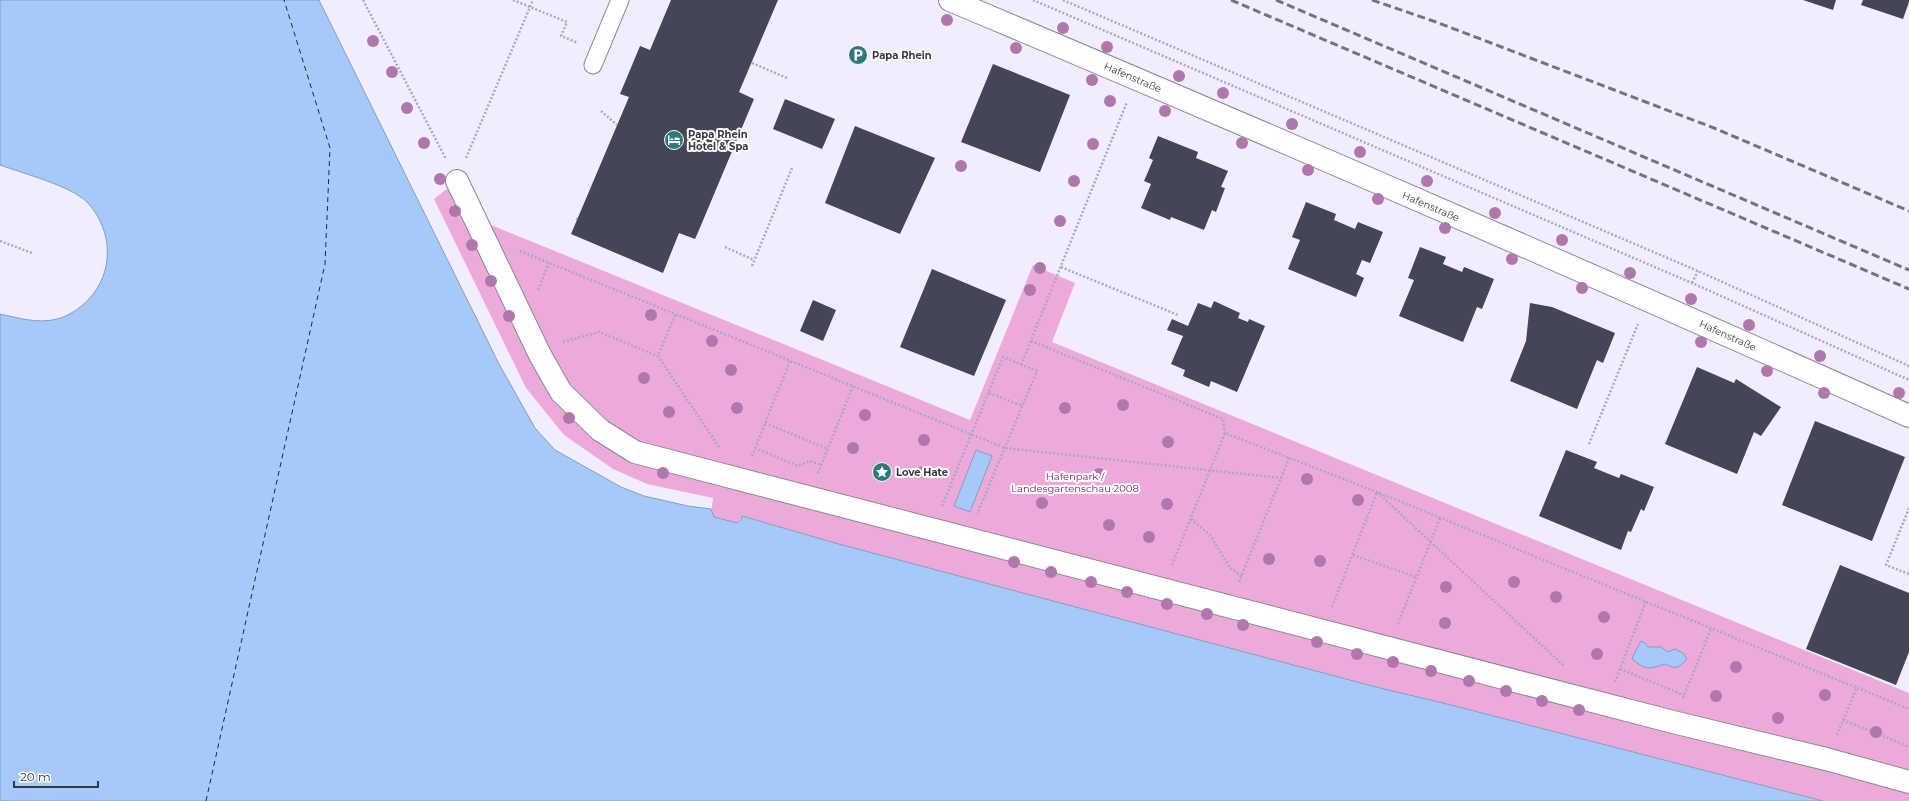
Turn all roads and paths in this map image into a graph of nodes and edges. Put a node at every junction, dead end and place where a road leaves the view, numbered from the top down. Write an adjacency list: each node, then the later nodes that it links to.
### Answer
1 (363, 0): 17 (path)
2 (514, 0): 8 (path)
3 (533, 0): 8 (path)
4 (620, 0): 10 (lane)
5 (950, 0): 13 (street, Hafenstraße)
6 (1033, 0): 9 (path)
7 (1063, 0): 25 (path)
8 (530, 6): 10 (path); 17 (path)
9 (1148, 49): 13 (path); 26 (path)
10 (596, 58)
11 (752, 63): 12 (path)
12 (787, 78)
13 (1137, 78): 24 (path); 27 (street, Hafenstraße)
14 (601, 111): 15 (path)
15 (617, 125)
16 (792, 168): 22 (path)
17 (457, 181): 18 (street)
18 (482, 236): 28 (path); 31 (street)
19 (0, 241): 21 (path)
20 (725, 248): 22 (path)
21 (32, 254)
22 (754, 260): 23 (path)
23 (752, 266)
24 (1061, 267): 29 (path); 30 (path)
25 (1698, 271): 26 (path); 35 (path)
26 (1692, 283): 36 (path)
27 (1648, 300): 40 (street, Hafenstraße); 44 (path)
28 (674, 315): 32 (path); 33 (path)
29 (1178, 315)
30 (1031, 341): 34 (path); 42 (path)
31 (537, 350): 32 (path); 53 (street)
32 (658, 356): 45 (path)
33 (790, 361): 37 (path); 41 (path)
34 (1021, 365): 38 (path); 39 (path)
35 (1909, 366)
36 (1909, 380)
37 (853, 386): 43 (path); 48 (path)
38 (989, 393): 39 (path); 43 (path)
39 (1023, 406): 47 (path)
40 (1909, 416)
41 (765, 423): 46 (path); 48 (path)
42 (1225, 433): 49 (path); 51 (path)
43 (971, 434): 47 (path); 59 (path)
44 (1589, 444)
45 (720, 448)
46 (755, 448): 50 (path); 53 (path)
47 (1005, 448): 51 (path); 60 (path)
48 (828, 449): 50 (path)
49 (1289, 458): 52 (path); 54 (path)
50 (821, 465): 55 (path)
51 (1210, 470): 52 (path); 58 (path)
52 (1281, 478): 64 (path)
53 (742, 481): 55 (street)
54 (1377, 492): 57 (path); 61 (path); 62 (path)
55 (808, 498): 59 (street)
56 (1909, 508): 63 (path)
57 (1440, 518): 61 (path); 67 (path)
58 (1191, 519): 64 (path); 66 (path)
59 (932, 530): 60 (street)
60 (967, 539): 66 (street)
61 (1430, 542): 65 (path); 72 (path)
62 (1352, 555): 65 (path); 70 (path)
63 (1909, 574)
64 (1242, 576): 68 (path)
65 (1416, 577): 71 (path)
66 (1163, 589): 68 (street)
67 (1646, 601): 69 (path); 73 (path)
68 (1229, 607): 70 (street)
69 (1711, 629): 74 (path); 75 (path)
70 (1322, 631): 71 (street)
71 (1389, 648): 76 (street)
72 (1567, 668)
73 (1620, 669): 75 (path); 76 (path)
74 (1857, 687): 77 (path); 78 (path)
75 (1684, 695): 79 (path)
76 (1607, 705): 79 (street)
77 (1909, 709)
78 (1843, 720): 80 (path); 81 (path)
79 (1673, 722): 81 (street)
80 (1909, 747)
81 (1826, 759): 82 (street)
82 (1909, 782)

